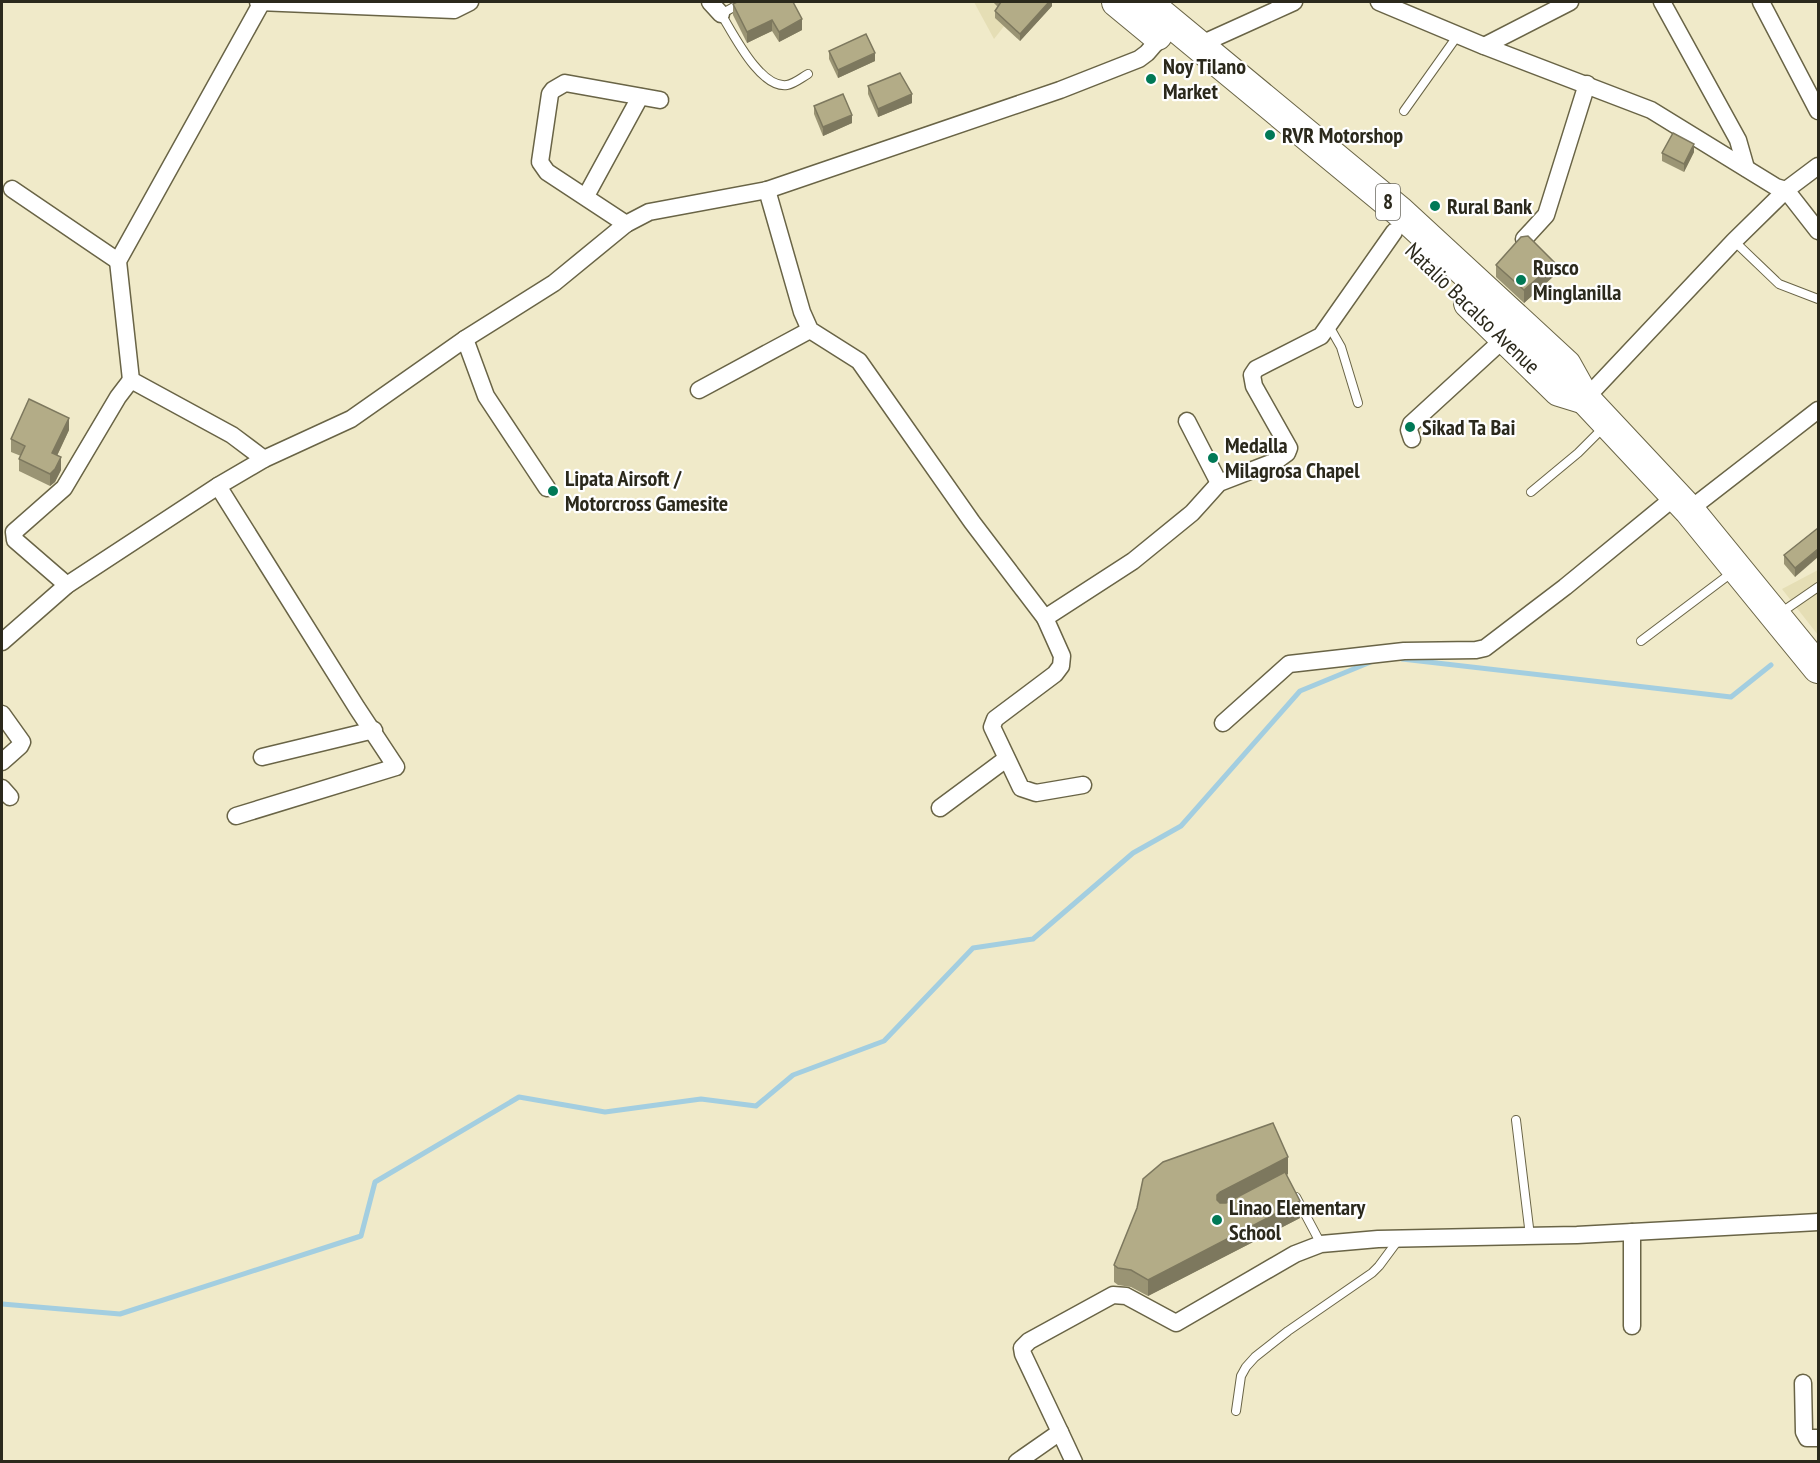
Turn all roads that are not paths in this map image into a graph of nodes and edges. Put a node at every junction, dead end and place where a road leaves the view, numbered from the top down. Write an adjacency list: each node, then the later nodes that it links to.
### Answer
1 (261, 2): 2 (street); 33 (street)
2 (470, 2)
3 (743, 2): 11 (lane)
4 (1117, 2): 12 (highway, Natalio Bacalso Avenue / 8)
5 (1146, 2): 12 (highway, Natalio Bacalso Avenue / 8)
6 (1289, 2): 14 (street)
7 (1379, 2): 13 (street)
8 (1570, 2): 15 (street)
9 (1662, 2): 23 (street)
10 (1761, 2): 21 (street)
11 (715, 8): 16 (lane)
12 (1166, 31): 14 (highway, Natalio Bacalso Avenue / 8); 25 (street); 30 (highway, Natalio Bacalso Avenue / 8)
13 (1458, 34): 15 (street); 20 (lane)
14 (1198, 45): 41 (highway, Natalio Bacalso Avenue / 8)
15 (1484, 46): 17 (street)
16 (808, 74)
17 (1587, 84): 23 (street); 31 (street)
18 (640, 97): 19 (street); 27 (street); 27 (street)
19 (660, 100)
20 (1404, 111)
21 (1818, 111)
22 (1818, 166): 26 (street)
23 (1746, 168): 26 (street)
24 (12, 189): 33 (street)
25 (767, 190): 28 (street); 36 (street)
26 (1786, 190): 29 (street); 32 (street)
27 (586, 196): 28 (street)
28 (626, 224): 38 (street)
29 (1818, 231)
30 (1394, 232): 35 (street); 37 (highway, Natalio Bacalso Avenue / 8)
31 (1524, 239)
32 (1734, 241): 34 (lane); 41 (street)
33 (118, 261): 39 (street)
34 (1818, 299)
35 (1329, 327): 42 (lane); 48 (street)
36 (810, 330): 40 (street); 57 (street)
37 (1506, 337): 41 (highway, Natalio Bacalso Avenue / 8); 46 (street)
38 (465, 339): 47 (street); 50 (street)
39 (131, 380): 47 (street); 54 (street)
40 (699, 390)
41 (1585, 399): 45 (highway, Natalio Bacalso Avenue / 8)
42 (1358, 403)
43 (1818, 410): 52 (street)
44 (1187, 421): 48 (street)
45 (1609, 422): 51 (lane); 52 (highway, Natalio Bacalso Avenue / 8)
46 (1412, 440)
47 (264, 459): 49 (street)
48 (1219, 483): 57 (street)
49 (218, 486): 54 (street); 63 (street)
50 (548, 488)
51 (1530, 492)
52 (1682, 503): 53 (highway, Natalio Bacalso Avenue / 8); 62 (street)
53 (1737, 569): 56 (highway, Natalio Bacalso Avenue / 8); 58 (lane)
54 (67, 585): 59 (street)
55 (1818, 587): 56 (lane)
56 (1776, 616): 60 (highway, Natalio Bacalso Avenue / 8)
57 (1045, 618): 65 (street)
58 (1641, 641)
59 (2, 642)
60 (1812, 655)
61 (2, 714): 66 (street)
62 (1223, 723)
63 (374, 730): 64 (street); 69 (street)
64 (262, 757)
65 (1006, 759): 67 (street); 68 (street)
66 (2, 762)
67 (1083, 785)
68 (940, 808)
69 (236, 816)
70 (1516, 1120): 74 (lane)
71 (1292, 1190): 76 (lane)
72 (1818, 1222): 73 (street)
73 (1632, 1232): 74 (street); 77 (street)
74 (1530, 1236): 75 (street)
75 (1399, 1239): 76 (street); 79 (lane)
76 (1320, 1244): 80 (street)
77 (1632, 1326)
78 (1803, 1383): 81 (street)
79 (1236, 1411)
80 (1060, 1432): 82 (street); 83 (street)
81 (1818, 1438)
82 (1017, 1461)
83 (1074, 1461)

